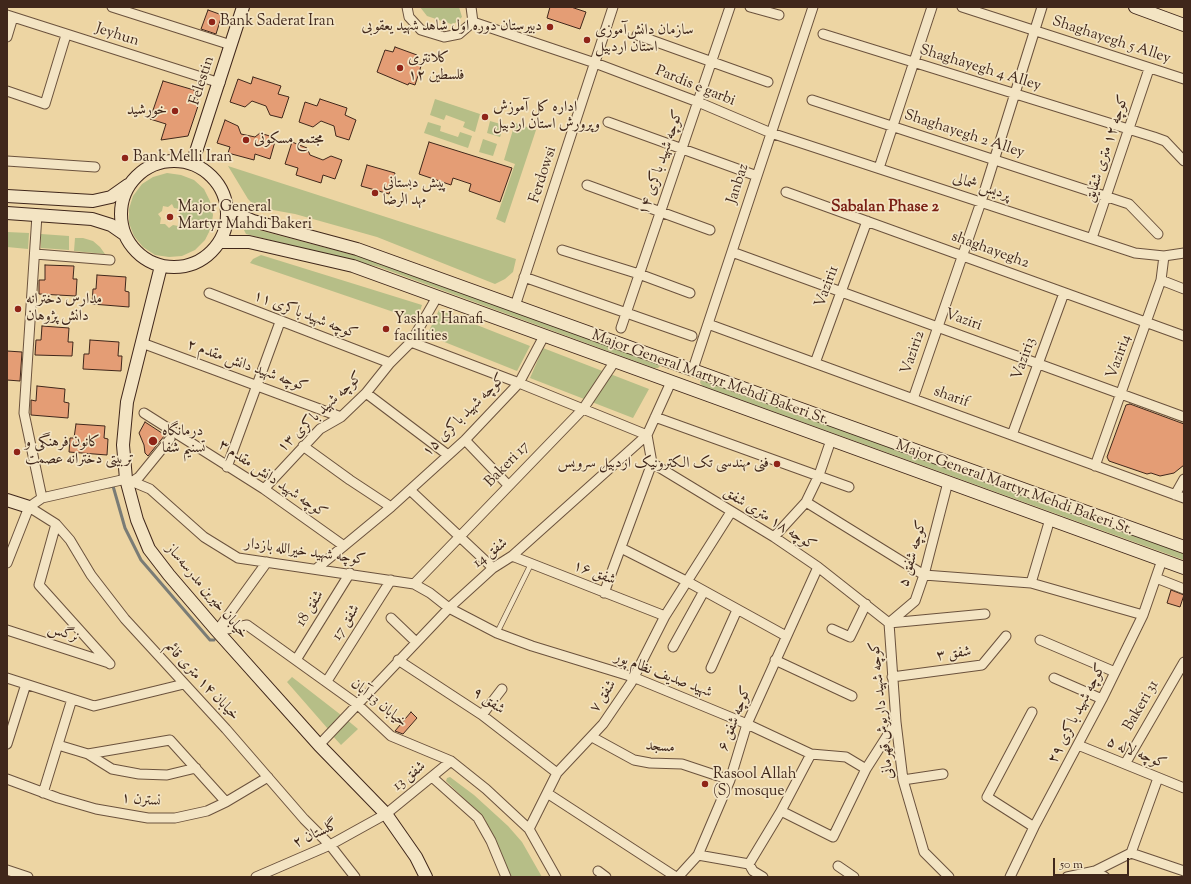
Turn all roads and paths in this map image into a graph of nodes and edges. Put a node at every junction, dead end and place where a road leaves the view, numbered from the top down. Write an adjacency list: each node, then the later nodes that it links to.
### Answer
1 (112, 7): 22 (street)
2 (243, 7): 22 (main road, Felestin)
3 (407, 7): 15 (street)
4 (471, 7): 15 (street)
5 (613, 7): 23 (street, Ferdowsi)
6 (730, 7): 24 (street, کوچه شهید باکری ۱۴)
7 (750, 7): 13 (street)
8 (813, 7): 37 (street, Janbaz)
9 (932, 7): 25 (street)
10 (962, 7): 17 (street, Shaghayegh 5 Alley)
11 (1042, 7): 17 (street, Vaziri2)
12 (1135, 7): 16 (main road)
13 (779, 15)
14 (10, 16): 19 (street, Jeyhun); 21 (street)
15 (473, 22): 23 (street, Pardis e garbi)
16 (1184, 25)
17 (1034, 32): 26 (street, Shaghayegh 5 Alley); 31 (street, Vaziri2)
18 (823, 34): 25 (street, Shaghayegh 4 Alley)
19 (66, 35): 29 (street, Jeyhun); 30 (street)
20 (637, 35): 24 (street)
21 (7, 37)
22 (231, 45): 29 (main road, Felestin)
23 (595, 63): 33 (street, Pardis e garbi); 71 (street, Ferdowsi)
24 (711, 63): 28 (street); 33 (street, کوچه شهید باکری ۱۴)
25 (914, 63): 31 (street, Shaghayegh 4 Alley); 35 (street)
26 (1149, 68): 27 (street, Shaghayegh 5 Alley); 36 (street, کوچه ۱۲ متری شقایق)
27 (1184, 79)
28 (768, 82)
29 (220, 83): 42 (main road, Felestin)
30 (7, 91)
31 (1015, 94): 36 (street, Shaghayegh 4 Alley); 39 (street, Vaziri2)
32 (812, 100): 35 (street, Shaghayegh 2 Alley)
33 (698, 102): 37 (street, Pardis e garbi); 38 (street, کوچه شهید باکری ۱۴)
34 (608, 122): 38 (street)
35 (893, 126): 39 (street, Shaghayegh 2 Alley); 44 (street)
36 (1128, 130): 41 (street, Shaghayegh 4 Alley); 50 (street, کوچه ۱۲ متری شقایق)
37 (771, 133): 44 (street, پردیس شمالی); 45 (street, Janbaz)
38 (682, 149): 45 (street); 53 (street, کوچه شهید باکری ۱۴)
39 (994, 159): 50 (street, Shaghayegh 2 Alley); 51 (street, Vaziri2)
40 (7, 161): 43 (street)
41 (1184, 161)
42 (192, 164): 46 (main road); 52 (main road)
43 (95, 167)
44 (879, 168): 51 (street, پردیس شمالی)
45 (757, 176): 63 (street, Janbaz)
46 (128, 185): 49 (main road); 58 (main road)
47 (587, 186): 53 (street)
48 (786, 192): 56 (street, shaghayegh2)
49 (7, 196)
50 (1108, 196): 59 (street, Shaghayegh 2 Alley); 60 (street, کوچه ۱۲ متری شقایق)
51 (981, 202): 60 (street, پردیس شمالی); 66 (street, Vaziri2)
52 (227, 210): 61 (main road); 79 (main road, Major General Martyr Mehdi Bakeri St.)
53 (660, 212): 57 (street); 70 (street, کوچه شهید باکری ۱۴)
54 (7, 213): 55 (main road)
55 (38, 215): 58 (main road); 65 (street)
56 (867, 222): 66 (street, shaghayegh2); 74 (street, Vaziri1)
57 (710, 230)
58 (124, 234): 69 (main road)
59 (1158, 234)
60 (1092, 238): 67 (street, پردیس شمالی)
61 (219, 242): 69 (main road); 78 (main road, Major General Martyr Mehdi Bakeri St.)
62 (562, 250): 70 (street)
63 (732, 252): 74 (street, Vaziri); 83 (street, Janbaz)
64 (1184, 253): 67 (street, پردیس شمالی)
65 (35, 254): 68 (street); 126 (street)
66 (962, 256): 77 (street, shaghayegh2); 84 (street, Vaziri2)
67 (1164, 256): 72 (street, Vaziri4)
68 (110, 260)
69 (161, 266): 90 (main road, خیابان خیرین مدرسه‌ساز)
70 (639, 274): 76 (street); 80 (street, کوچه شهید باکری ۱۴)
71 (524, 277): 79 (street, Ferdowsi); 80 (street)
72 (1161, 280): 73 (street); 82 (street, Vaziri4)
73 (1184, 289)
74 (841, 292): 84 (street, Vaziri); 93 (street, Vaziri1)
75 (209, 293): 81 (street, کوچه شهید باکری ۱۱)
76 (690, 293)
77 (1064, 293): 82 (street, shaghayegh2); 94 (street, Vaziri3)
78 (437, 297): 86 (main road, Major General Martyr Mehdi Bakeri St.); 89 (street, کوچه شهید باکری ۱۳)
79 (515, 306): 95 (main road, Major General Martyr Mehdi Bakeri St.)
80 (626, 313): 85 (street, کوچه شهید باکری ۱۴); 87 (street)
81 (280, 322): 92 (street, کوچه شهید باکری ۱۱); 98 (street)
82 (1147, 323): 88 (street, shaghayegh2); 100 (street, Vaziri4)
83 (708, 324): 93 (street, sharif); 95 (street, Janbaz)
84 (938, 327): 94 (street, Vaziri); 101 (street, Vaziri2)
85 (621, 328)
86 (544, 336): 91 (main road, Major General Martyr Mehdi Bakeri St.); 97 (street, کوچه شهید باکری ۱۵)
87 (692, 336)
88 (1184, 336)
89 (411, 342): 92 (street, کوچه شهید باکری ۱۳); 97 (street)
90 (142, 343): 98 (street, کوچه شهید دانش مقدم ۲); 119 (main road, خیابان خیرین مدرسه‌ساز)
91 (614, 361): 96 (main road, Major General Martyr Mehdi Bakeri St.); 102 (street, Bakeri 17)
92 (390, 363): 99 (street, کوچه شهید باکری ۱۳)
93 (815, 363): 101 (street, sharif)
94 (1038, 363): 100 (street, Vaziri); 107 (street, Vaziri3)
95 (692, 369): 96 (main road); 137 (main road, Major General Martyr Mehdi Bakeri St.)
96 (670, 382): 105 (street, شفق 14); 111 (main road, Major General Martyr Mehdi Bakeri St.)
97 (519, 383): 102 (street); 110 (street, کوچه شهید باکری ۱۵)
98 (257, 386): 104 (street, کوچه شهید دانش مقدم ۲); 115 (street)
99 (366, 393): 104 (street, کوچه شهید باکری ۱۳); 113 (street)
100 (1121, 394): 106 (street, Vaziri); 116 (street, Vaziri4)
101 (913, 399): 107 (street, sharif)
102 (583, 408): 108 (street); 121 (street, Bakeri 17)
103 (144, 413): 115 (street, کوچه شهید دانش مقدم ۳)
104 (342, 417): 112 (street, کوچه شهید باکری ۱۳)
105 (655, 417): 108 (street, شفق 14); 117 (street)
106 (1184, 417)
107 (1012, 435): 116 (street, sharif)
108 (646, 436): 114 (street); 139 (street, شفق 14)
109 (170, 439): 119 (street)
110 (466, 440): 113 (street, کوچه شهید باکری ۱۵); 121 (street)
111 (831, 440): 117 (street); 120 (main road, Major General Martyr Mehdi Bakeri St.)
112 (303, 446): 123 (street, کوچه شهید باکری ۱۳); 130 (street)
113 (448, 455): 124 (street, کوچه شهید باکری ۱۵)
114 (652, 463): 131 (street, کوچه ۱۸ متری شفق); 138 (street)
115 (227, 466): 123 (street, کوچه شهید دانش مقدم ۳)
116 (1096, 466): 125 (street, sharif)
117 (819, 475): 122 (street); 128 (street)
118 (1184, 479): 125 (street)
119 (129, 480): 126 (street); 142 (street, کوچه شهید خیرالله بازدار); 168 (main road, خیابان خیرین مدرسه‌ساز)
120 (948, 482): 132 (main road, Major General Martyr Mehdi Bakeri St.); 149 (street, کوچه شفق ۵)
121 (508, 485): 134 (street, Bakeri 17)
122 (849, 487)
123 (264, 489): 136 (street, کوچه شهید دانش مقدم ۳)
124 (410, 490): 130 (street, کوچه شهید باکری ۱۵); 134 (street)
125 (1180, 497)
126 (42, 498): 129 (street)
127 (7, 500): 129 (main road)
128 (806, 502): 135 (street); 149 (street)
129 (29, 507): 133 (street, خیابان ۱۴ متری قائم); 141 (street)
130 (391, 507): 136 (street, کوچه شهید باکری ۱۵)
131 (731, 512): 135 (street, کوچه ۱۸ متری شفق); 152 (street, شفق ۷)
132 (1050, 519): 140 (main road, Major General Martyr Mehdi Bakeri St.); 153 (street)
133 (56, 524): 167 (street, نرگس); 187 (street, خیابان ۱۴ متری قائم)
134 (458, 536): 145 (street); 154 (street, Bakeri 17)
135 (774, 537): 144 (street, کوچه ۱۸ متری شفق)
136 (344, 546): 147 (street, کوچه شهید باکری ۱۵)
137 (1184, 547)
138 (621, 548): 152 (street); 157 (street)
139 (512, 556): 143 (street, شفق ۱۶); 145 (street, شفق 14)
140 (1162, 560): 146 (main road, Major General Martyr Mehdi Bakeri St.); 150 (street, کوچه شهید باکری ۲۹)
141 (7, 562)
142 (267, 562): 147 (street, کوچه شهید خیرالله بازدار); 168 (street)
143 (532, 564): 157 (street, شفق ۱۶); 169 (lane)
144 (818, 567): 158 (street, کوچه ۱۸ متری شفق); 170 (street, کوچه شفق ۶)
145 (493, 568): 159 (street, شفق 14)
146 (1184, 568)
147 (316, 569): 148 (street, کوچه شهید خیرالله بازدار)
148 (350, 573): 151 (street, کوچه شهید خیرالله بازدار); 175 (street, شفق 18)
149 (924, 574): 153 (street); 165 (street, کوچه شفق ۵)
150 (1156, 578): 155 (street); 162 (street, کوچه شهید باکری ۲۹)
151 (391, 580): 154 (street, کوچه شهید خیرالله بازدار); 185 (street, شفق 17)
152 (688, 582): 156 (street); 163 (street, شفق ۷)
153 (1031, 583): 162 (street)
154 (414, 584): 159 (street, کوچه شهید خیرالله بازدار)
155 (1184, 589)
156 (704, 591): 160 (street); 174 (street)
157 (604, 593): 163 (street, شفق ۱۶)
158 (866, 604): 165 (street, کوچه ۱۸ متری شفق); 166 (street)
159 (449, 608): 169 (street, شهید صدیف نظام پور); 173 (street, شفق 14)
160 (737, 610): 170 (street); 179 (street)
161 (985, 614): 165 (street)
162 (1143, 615): 180 (street, کوچه شهید باکری ۲۹)
163 (665, 616): 181 (street, شفق ۷)
164 (391, 618): 173 (street)
165 (889, 623): 182 (street, کوچه شهید داریوش قهرمانی)
166 (832, 629)
167 (7, 630)
168 (217, 631): 175 (street, خیابان 13 آبان); 200 (main road, خیابان خیرین مدرسه‌ساز)
169 (497, 633): 181 (street, شهید صدیف نظام پور)
170 (786, 636): 177 (street, کوچه شفق ۶)
171 (1006, 636): 182 (street, شفق ۳)
172 (1040, 640): 180 (street)
173 (416, 642): 176 (street, شفق 14)
174 (673, 647)
175 (296, 660): 185 (street, خیابان 13 آبان)
176 (398, 660): 192 (street, شفق 14); 194 (street, شفق ۹)
177 (775, 660): 189 (street); 196 (street, کوچه شفق ۶)
178 (1184, 662): 206 (street, Bakeri 31)
179 (711, 668)
180 (1115, 672): 191 (street, کوچه شهید باکری ۲۹)
181 (633, 677): 196 (street, شهید صدیف نظام پور); 198 (street, شفق ۷)
182 (892, 677): 195 (street, کوچه شهید داریوش قهرمانی)
183 (7, 678): 186 (street)
184 (1054, 678): 191 (street)
185 (327, 681): 192 (street, خیابان 13 آبان)
186 (26, 684): 190 (street); 197 (street)
187 (184, 684): 190 (street); 211 (street, خیابان ۱۴ متری قائم)
188 (502, 688): 194 (street)
189 (852, 696)
190 (72, 699): 201 (street)
191 (1102, 699): 202 (street, کوچه شهید باکری ۲۹)
192 (357, 704): 200 (street, شفق 14); 205 (street, خیابان 13 آبان)
193 (1032, 712): 223 (street)
194 (482, 715): 209 (street, شفق ۹)
195 (896, 722): 208 (street); 216 (street, کوچه شهید داریوش قهرمانی)
196 (746, 724): 204 (street, شهید صدیف نظام پور); 215 (street, کوچه شفق ۶)
197 (9, 730): 199 (street)
198 (592, 737): 209 (street, شفق ۷); 215 (street, مسجد)
199 (7, 744)
200 (319, 744): 222 (main road, خیابان خیرین مدرسه‌ساز)
201 (58, 745): 203 (street); 218 (street)
202 (1078, 745): 206 (street, کوچه لاله ۵); 223 (street, کوچه شهید باکری ۲۹)
203 (88, 754): 207 (street); 207 (street)
204 (811, 754): 208 (street, شهید صدیف نظام پور); 221 (street)
205 (451, 761): 212 (street, شفق 13); 224 (street, خیابان 13 آبان)
206 (1125, 764): 213 (street, کوچه لاله ۵)
207 (196, 768): 220 (street)
208 (866, 769): 221 (street)
209 (557, 773): 219 (street, شفق ۷)
210 (943, 774): 216 (street)
211 (268, 777): 220 (street, نسترن ۱); 225 (street, خیابان ۱۴ متری قائم)
212 (432, 777): 222 (street, شفق 13); 238 (street)
213 (1158, 778): 217 (street, کوچه لاله ۵); 226 (street)
214 (7, 779): 218 (street, نسترن ۱)
215 (730, 780): 227 (street, کوچه شفق ۶)
216 (903, 780): 244 (street, کوچه شهید داریوش قهرمانی)
217 (1184, 788)
218 (43, 793): 220 (street, نسترن ۱)
219 (547, 793): 224 (street, شفق ۷); 241 (street)
220 (226, 802)
221 (782, 810): 228 (street)
222 (386, 814): 225 (street, گلستان ۲); 237 (main road, خیابان خیرین مدرسه‌ساز)
223 (1034, 827): 245 (street, کوچه شهید باکری ۲۹)
224 (529, 828): 239 (street, خیابان 13 آبان)
225 (330, 845): 235 (street, گلستان ۲); 236 (street, خیابان ۱۴ متری قائم)
226 (1131, 853): 232 (street); 233 (street)
227 (698, 855): 228 (street); 241 (street, کوچه شفق ۶)
228 (749, 864): 242 (street)
229 (838, 866): 243 (street)
230 (7, 870): 234 (street)
231 (598, 871): 240 (street)
232 (1095, 871): 246 (street); 247 (street)
233 (1184, 871)
234 (28, 877)
235 (256, 877)
236 (355, 877)
237 (426, 877)
238 (506, 877)
239 (556, 877)
240 (606, 877)
241 (677, 877)
242 (763, 877)
243 (854, 877)
244 (949, 877)
245 (1010, 877)
246 (1067, 877)
247 (1105, 877)

